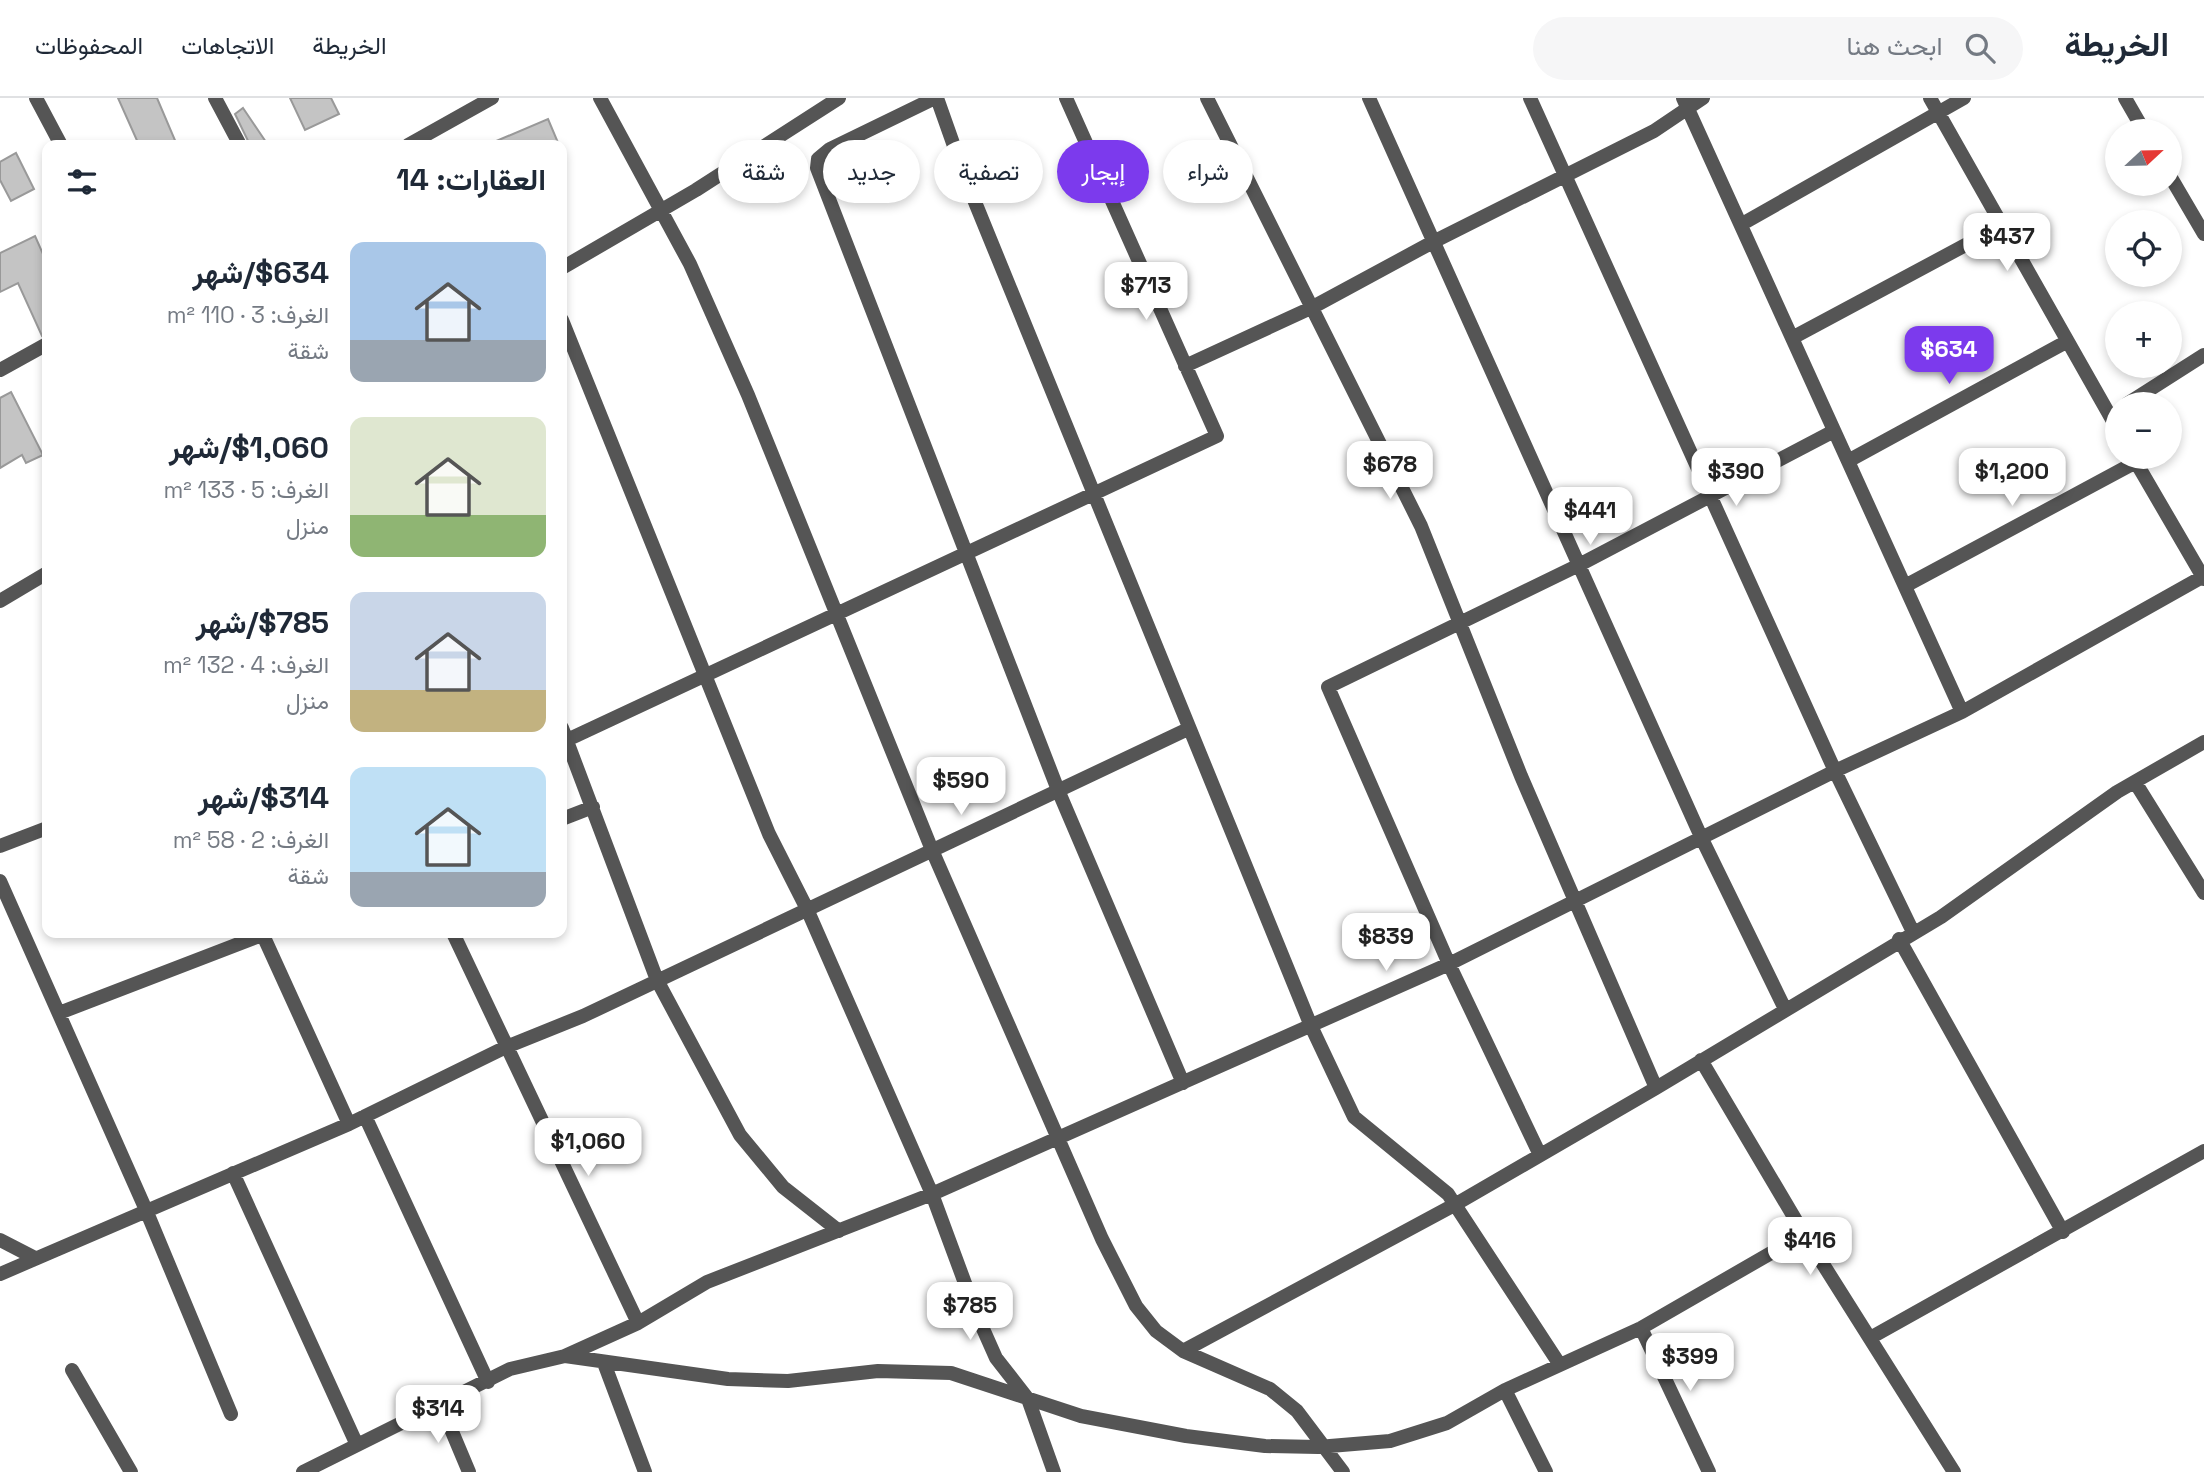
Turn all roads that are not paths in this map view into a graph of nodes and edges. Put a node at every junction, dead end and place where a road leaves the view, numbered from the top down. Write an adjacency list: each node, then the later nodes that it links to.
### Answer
1 (36, 98): 18 (street)
2 (215, 98): 19 (street)
3 (492, 98): 20 (street)
4 (600, 98): 23 (street)
5 (839, 98): 23 (street)
6 (936, 98): 43 (street); 45 (street)
7 (1066, 98): 35 (street)
8 (1207, 98): 29 (street)
9 (1369, 98): 27 (street)
10 (1531, 98): 21 (street)
11 (1703, 98): 15 (street)
12 (1930, 98): 16 (street)
13 (1964, 98): 16 (street)
14 (2125, 98): 17 (street)
15 (1686, 103): 21 (street); 24 (street)
16 (1938, 112): 24 (street); 25 (street)
17 (2137, 119)
18 (58, 140)
19 (237, 140)
20 (417, 140)
21 (1567, 176): 27 (street); 44 (street)
22 (2182, 196): 26 (street)
23 (660, 209): 28 (street); 51 (street)
24 (1742, 224): 31 (street)
25 (2001, 226): 31 (street); 32 (street)
26 (2204, 234)
27 (1433, 242): 29 (street); 46 (street)
28 (567, 265)
29 (1311, 308): 35 (street); 52 (street)
30 (567, 332): 53 (street)
31 (1792, 338): 39 (street)
32 (2066, 342): 38 (street); 40 (street)
33 (42, 347): 36 (street)
34 (2204, 355): 37 (street)
35 (1185, 366): 43 (street)
36 (1, 368)
37 (2146, 392)
38 (2105, 401)
39 (1834, 431): 40 (street); 44 (street)
40 (1848, 461): 49 (street)
41 (2117, 469): 49 (street)
42 (2141, 469): 48 (street)
43 (1093, 496): 45 (street); 55 (street)
44 (1712, 496): 46 (street); 59 (street)
45 (965, 552): 51 (street); 61 (street)
46 (1578, 565): 52 (street); 65 (street)
47 (42, 576): 50 (street)
48 (2203, 578): 54 (street)
49 (1905, 586): 54 (street)
50 (0, 600)
51 (838, 612): 53 (street); 67 (street)
52 (1461, 623): 70 (street); 77 (street)
53 (707, 676): 56 (street); 71 (street)
54 (1962, 712): 59 (street)
55 (1188, 729): 61 (street); 81 (street)
56 (567, 733)
57 (567, 742): 62 (street)
58 (2204, 742): 60 (street)
59 (1835, 771): 65 (street); 72 (street)
60 (2135, 782): 69 (street); 72 (street)
61 (1058, 790): 67 (street); 84 (street)
62 (593, 807): 63 (street); 78 (street)
63 (567, 817)
64 (42, 830): 66 (street)
65 (1702, 839): 70 (street); 79 (street)
66 (0, 846)
67 (932, 850): 71 (street); 88 (street)
68 (0, 881): 80 (street)
69 (2204, 893)
70 (1575, 902): 77 (street); 85 (street)
71 (807, 909): 78 (street); 92 (street)
72 (1913, 932): 76 (street)
73 (251, 938): 80 (street)
74 (266, 938): 87 (street)
75 (455, 938): 82 (street)
76 (1899, 939): 79 (street); 96 (street)
77 (1449, 964): 81 (street); 90 (street)
78 (657, 980): 82 (street); 95 (street)
79 (1784, 1009): 83 (street)
80 (59, 1013): 94 (street)
81 (1311, 1026): 84 (street); 93 (street)
82 (506, 1047): 86 (street); 101 (street)
83 (1701, 1060): 85 (street); 97 (street)
84 (1183, 1083): 88 (street)
85 (1656, 1088): 90 (street)
86 (365, 1116): 87 (street); 109 (street)
87 (349, 1124): 91 (street)
88 (1058, 1137): 92 (street); 104 (street)
89 (2204, 1151): 96 (street)
90 (1540, 1155): 93 (street)
91 (233, 1173): 94 (street); 114 (street)
92 (932, 1194): 95 (street); 111 (street)
93 (1456, 1205): 104 (street); 107 (street)
94 (146, 1210): 99 (street); 113 (street)
95 (839, 1231): 101 (street)
96 (2063, 1231): 103 (street)
97 (1804, 1234): 102 (street); 103 (street)
98 (0, 1240): 99 (street)
99 (35, 1258): 100 (street)
100 (0, 1274)
101 (638, 1323): 105 (street)
102 (1641, 1328): 107 (street); 123 (street)
103 (1870, 1338): 124 (street)
104 (1183, 1351): 115 (street)
105 (565, 1356): 106 (street); 109 (street)
106 (604, 1363): 111 (street); 119 (street)
107 (1560, 1365): 110 (street)
108 (72, 1370): 116 (street)
109 (488, 1382): 112 (street)
110 (1505, 1390): 115 (street); 122 (street)
111 (1028, 1399): 115 (street); 120 (street)
112 (440, 1404): 114 (street); 118 (street)
113 (231, 1414)
114 (357, 1445): 117 (street)
115 (1327, 1447): 121 (street)
116 (131, 1472)
117 (303, 1472)
118 (469, 1472)
119 (645, 1472)
120 (1054, 1472)
121 (1343, 1472)
122 (1546, 1472)
123 (1709, 1472)
124 (1954, 1472)

